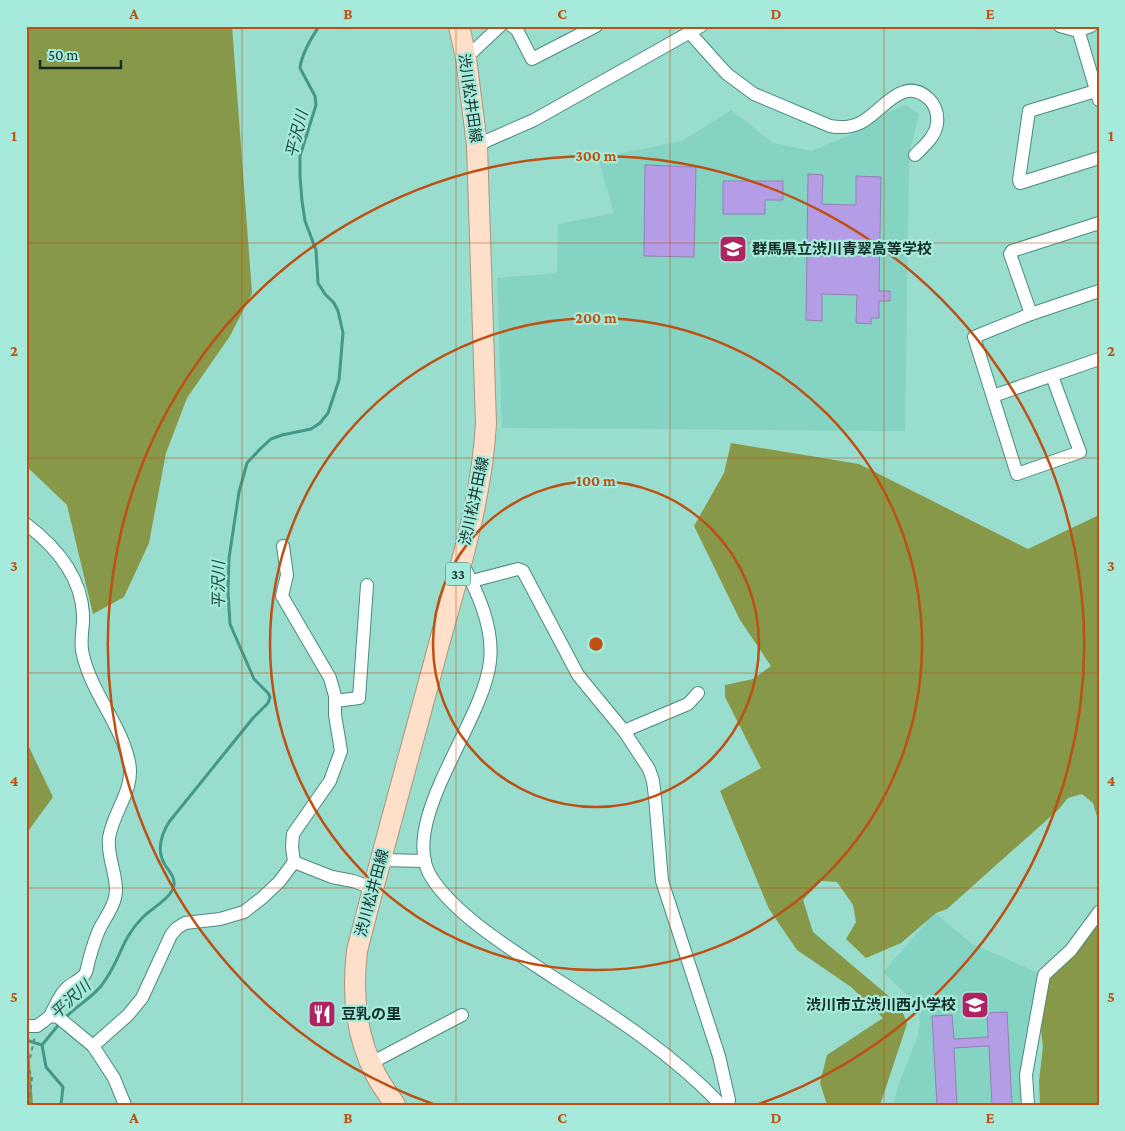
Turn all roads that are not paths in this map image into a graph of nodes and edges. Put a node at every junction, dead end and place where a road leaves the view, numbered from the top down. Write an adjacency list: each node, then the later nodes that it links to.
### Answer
1 (459, 26): 9 (main road, 渋川松井田線 / 33)
2 (500, 26): 9 (street)
3 (512, 26): 4 (street)
4 (596, 26)
5 (1060, 26): 8 (street)
6 (1091, 26): 8 (street)
7 (694, 29): 11 (street); 12 (street)
8 (1077, 29): 10 (street)
9 (466, 58): 11 (main road, 渋川松井田線 / 33)
10 (1098, 94): 13 (street)
11 (477, 145): 22 (main road, 渋川松井田線 / 33)
12 (915, 155)
13 (1099, 158)
14 (1099, 223): 16 (street)
15 (1099, 291): 16 (street)
16 (1031, 314): 19 (street)
17 (1099, 359): 18 (street)
18 (1052, 376): 19 (street); 19 (street)
19 (993, 396)
20 (26, 524): 34 (street)
21 (283, 546): 26 (street)
22 (461, 561): 23 (street); 28 (main road, 渋川松井田線 / 33)
23 (472, 581): 27 (street); 29 (street)
24 (366, 586): 26 (street)
25 (698, 693): 27 (street)
26 (335, 701): 30 (street)
27 (624, 731): 41 (street)
28 (381, 860): 29 (street); 31 (main road, 渋川松井田線 / 33)
29 (424, 861): 40 (street)
30 (294, 862): 31 (street); 36 (street)
31 (373, 888): 37 (main road, 渋川松井田線 / 33)
32 (1099, 912): 42 (street)
33 (462, 1015): 37 (street)
34 (50, 1016): 35 (street); 36 (street)
35 (32, 1026)
36 (93, 1046): 38 (street)
37 (371, 1063): 39 (main road, 渋川松井田線 / 33)
38 (125, 1105)
39 (395, 1105)
40 (721, 1105)
41 (728, 1105)
42 (1028, 1105)

